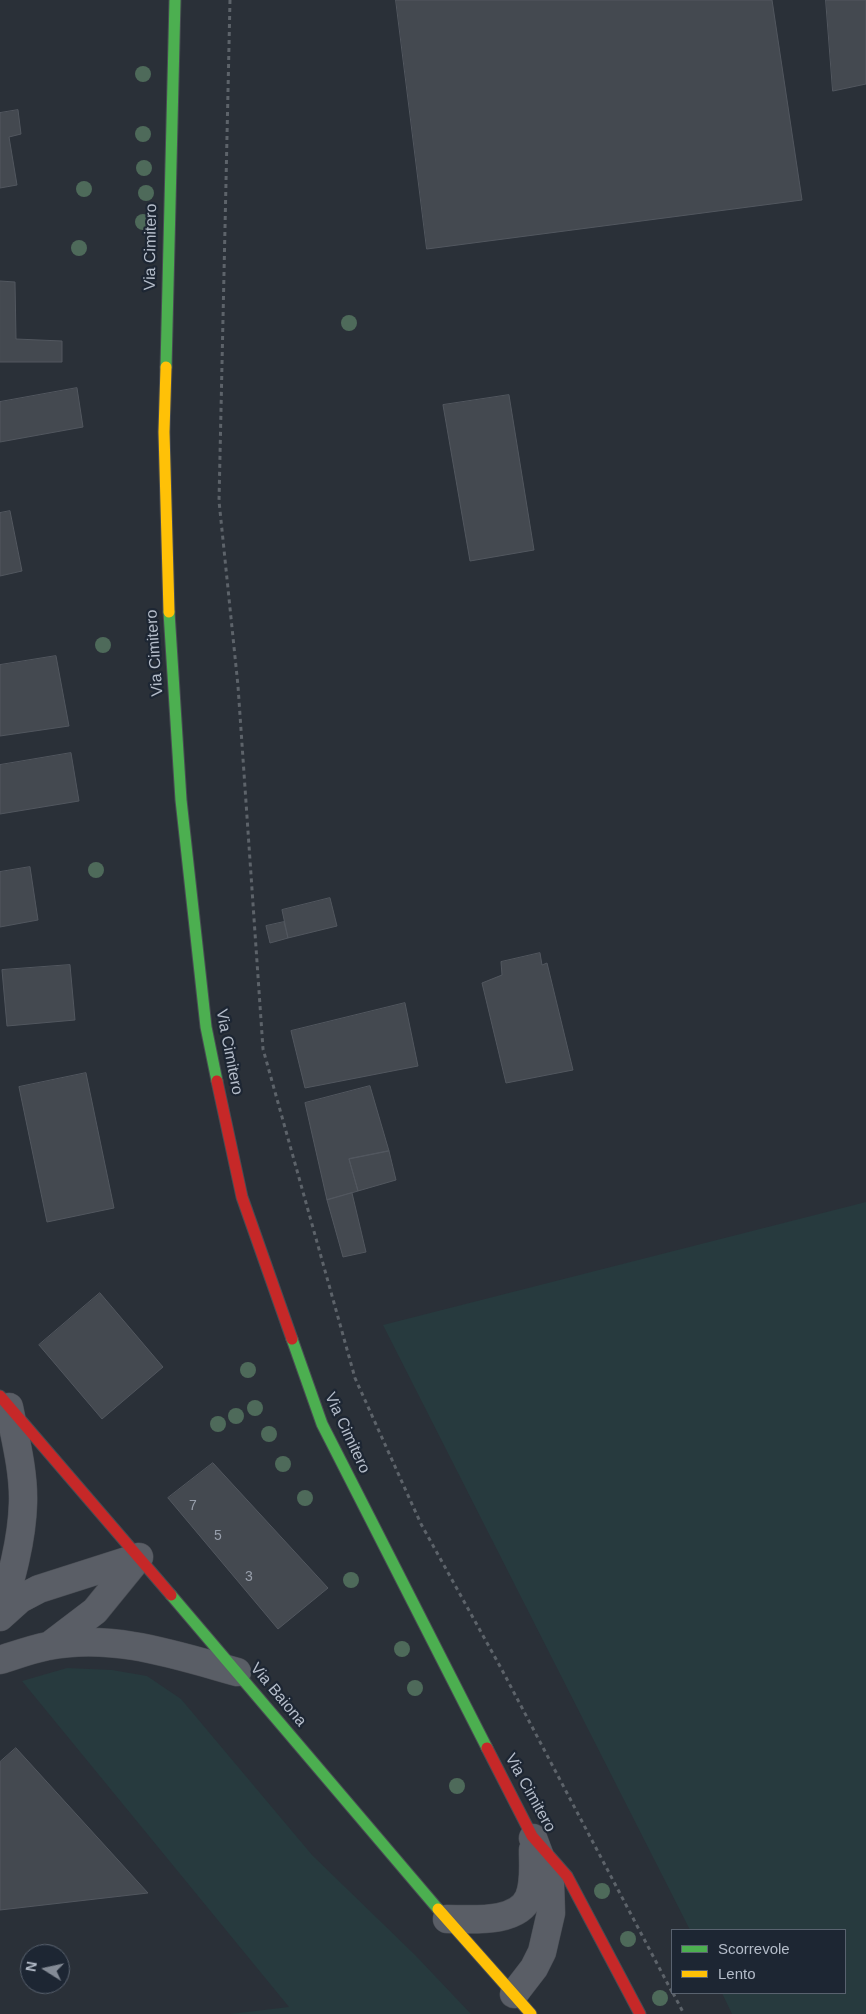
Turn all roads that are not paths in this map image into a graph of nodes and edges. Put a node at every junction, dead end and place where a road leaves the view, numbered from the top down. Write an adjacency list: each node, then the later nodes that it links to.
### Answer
1 (175, 0): 8 (street, Via Cimitero)
2 (5, 1402): 3 (street, Via Baiona); 4 (street)
3 (139, 1557): 4 (street); 5 (street); 7 (street, Via Baiona)
4 (0, 1617)
5 (49, 1646): 6 (street); 7 (street)
6 (0, 1660)
7 (237, 1672): 9 (street, Via Baiona)
8 (532, 1836): 9 (street); 10 (street); 11 (street, Via Cimitero)
9 (447, 1919): 10 (street, Via Baiona)
10 (522, 2004)
11 (640, 2014)

